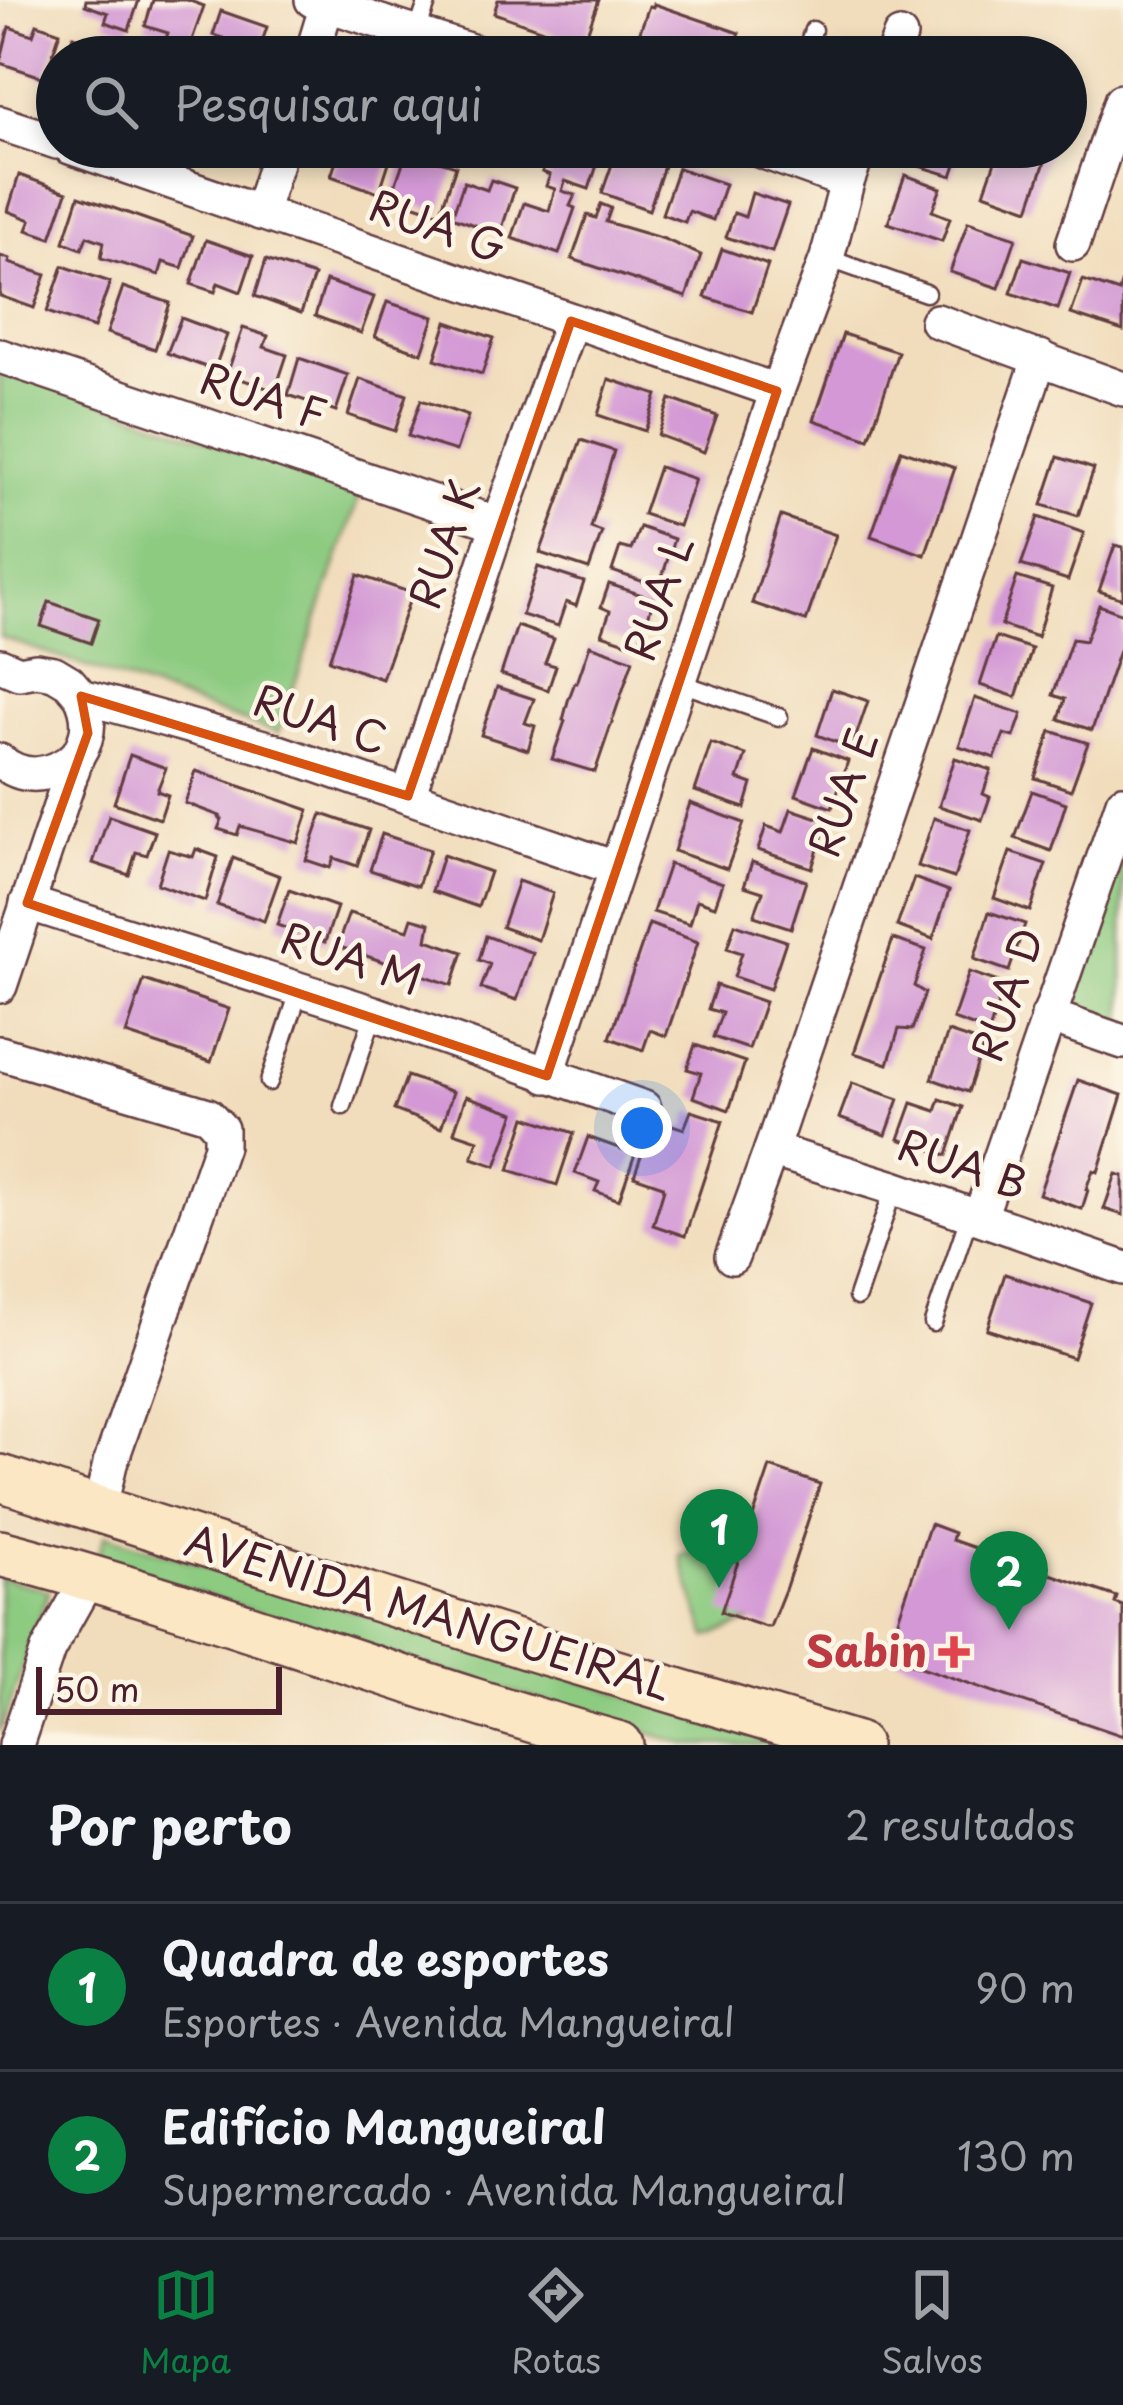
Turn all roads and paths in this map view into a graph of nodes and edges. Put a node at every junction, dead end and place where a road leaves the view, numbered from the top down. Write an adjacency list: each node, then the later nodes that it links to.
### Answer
1 (330, 4): 2 (street); 4 (street)
2 (423, 16): 5 (street)
3 (813, 30): 6 (lane)
4 (318, 36)
5 (456, 36)
6 (811, 36)
7 (1121, 101): 10 (street)
8 (0, 122): 9 (street)
9 (36, 135)
10 (1113, 159): 15 (street)
11 (130, 168): 14 (street, RUA G)
12 (274, 168): 14 (street)
13 (853, 168): 16 (street, RUA L)
14 (260, 213): 18 (street, RUA G)
15 (1073, 244)
16 (827, 258): 17 (lane); 22 (street, RUA L)
17 (932, 307): 20 (street)
18 (571, 321): 22 (street, RUA G); 23 (street, RUA K)
19 (0, 356): 23 (street, RUA F)
20 (1040, 357): 21 (street); 44 (street, RUA E)
21 (1123, 388)
22 (777, 391): 25 (street, RUA L)
23 (498, 524): 30 (street, RUA K)
24 (6, 674): 26 (street, RUA C)
25 (678, 682): 27 (lane); 32 (street, RUA L)
26 (81, 696): 28 (street); 30 (street, RUA C)
27 (779, 717)
28 (77, 756): 29 (street); 33 (street)
29 (0, 761)
30 (407, 796): 32 (street, RUA C)
31 (1123, 802): 37 (street, RUA D)
32 (615, 868): 40 (street, RUA L)
33 (27, 903): 34 (street); 35 (street, RUA M)
34 (0, 986)
35 (300, 989): 36 (street, RUA M); 41 (lane)
36 (374, 1013): 40 (street, RUA M); 42 (lane)
37 (1048, 1016): 38 (street); 46 (street, RUA D)
38 (1123, 1042)
39 (0, 1053): 52 (street)
40 (547, 1076): 43 (street, RUA M)
41 (269, 1082)
42 (343, 1106)
43 (644, 1108)
44 (771, 1150): 45 (street, RUA B); 47 (street, RUA E)
45 (894, 1188): 46 (street, RUA B); 49 (lane)
46 (975, 1216): 48 (street, RUA B); 50 (lane)
47 (732, 1257)
48 (1123, 1268)
49 (856, 1297)
50 (933, 1323)
51 (0, 1478): 52 (street, AVENIDA MANGUEIRAL)
52 (99, 1510): 55 (street, AVENIDA MANGUEIRAL)
53 (0, 1553): 54 (street, AVENIDA MANGUEIRAL)
54 (89, 1577): 57 (street, AVENIDA MANGUEIRAL); 59 (street)
55 (352, 1590): 56 (street, AVENIDA MANGUEIRAL); 57 (street)
56 (532, 1648): 58 (street); 61 (street, AVENIDA MANGUEIRAL)
57 (336, 1656): 58 (street, AVENIDA MANGUEIRAL)
58 (507, 1714): 60 (street, AVENIDA MANGUEIRAL)
59 (16, 1745)
60 (620, 1745)
61 (857, 1745)

